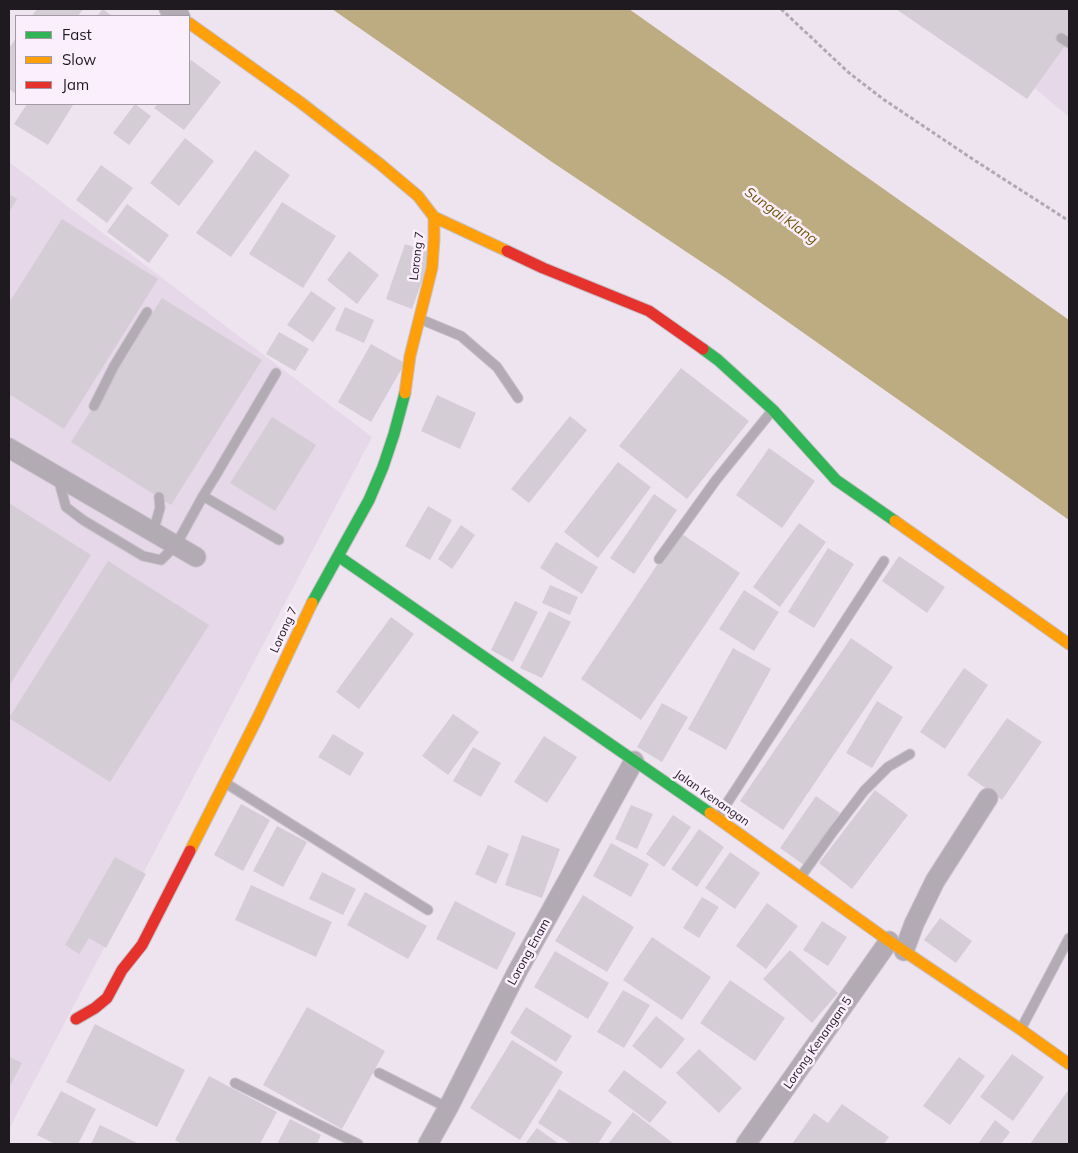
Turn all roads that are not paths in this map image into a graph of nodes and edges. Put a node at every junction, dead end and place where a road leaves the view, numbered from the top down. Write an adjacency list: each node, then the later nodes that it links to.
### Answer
1 (190, 24): 2 (street)
2 (434, 217): 4 (street, Lorong 7); 8 (street)
3 (147, 312): 7 (lane)
4 (420, 319): 6 (lane); 16 (street, Lorong 7)
5 (276, 372): 11 (lane)
6 (518, 398)
7 (94, 406)
8 (773, 410): 18 (lane); 20 (street)
9 (9, 448): 10 (street)
10 (58, 476): 13 (street); 15 (lane)
11 (203, 496): 14 (lane); 15 (lane)
12 (159, 497): 13 (lane)
13 (153, 532): 15 (street)
14 (279, 540)
15 (176, 545): 17 (street)
16 (338, 556): 22 (street, Jalan Kenangan); 23 (street, Lorong 7)
17 (196, 557)
18 (659, 559)
19 (884, 561): 25 (lane)
20 (1069, 644)
21 (910, 754): 26 (lane)
22 (634, 761): 25 (street, Jalan Kenangan); 35 (street, Lorong Enam)
23 (224, 783): 27 (lane); 30 (street, Lorong 7)
24 (988, 798): 29 (street, Lorong Kenangan 5)
25 (717, 818): 26 (street, Jalan Kenangan)
26 (801, 878): 29 (street, Jalan Kenangan)
27 (428, 910)
28 (1069, 938): 31 (lane)
29 (897, 946): 31 (street, Jalan Kenangan); 38 (street, Lorong Kenangan 5)
30 (76, 1018)
31 (1020, 1029): 32 (street, Jalan Kenangan)
32 (1069, 1064)
33 (380, 1073): 35 (lane)
34 (235, 1082): 36 (lane)
35 (448, 1108): 37 (street, Lorong Enam)
36 (358, 1144)
37 (428, 1144)
38 (746, 1144)

